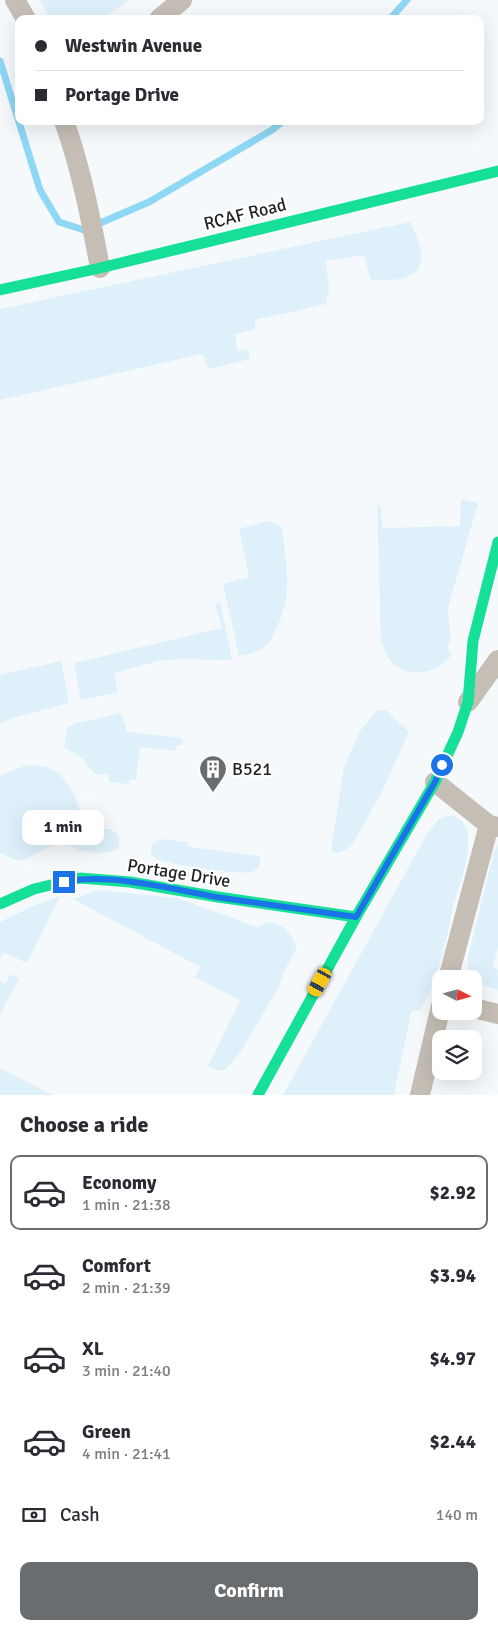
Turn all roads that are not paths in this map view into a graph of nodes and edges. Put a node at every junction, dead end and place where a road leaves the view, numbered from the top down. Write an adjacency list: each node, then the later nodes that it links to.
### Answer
1 (15, 0): 3 (street)
2 (182, 0): 4 (street)
3 (24, 15)
4 (164, 15)
5 (66, 125): 7 (street)
6 (498, 171): 7 (street, RCAF Road)
7 (100, 268): 8 (street, RCAF Road)
8 (0, 290)
9 (498, 542): 10 (street)
10 (492, 593): 12 (street)
11 (498, 660): 12 (street)
12 (468, 702): 13 (street)
13 (435, 782): 14 (street); 16 (street)
14 (493, 826): 17 (street)
15 (0, 904): 16 (street, Portage Drive)
16 (356, 917): 21 (street)
17 (451, 970)
18 (482, 1010): 19 (street)
19 (498, 1014)
20 (438, 1020): 22 (street)
21 (258, 1095)
22 (420, 1095)

